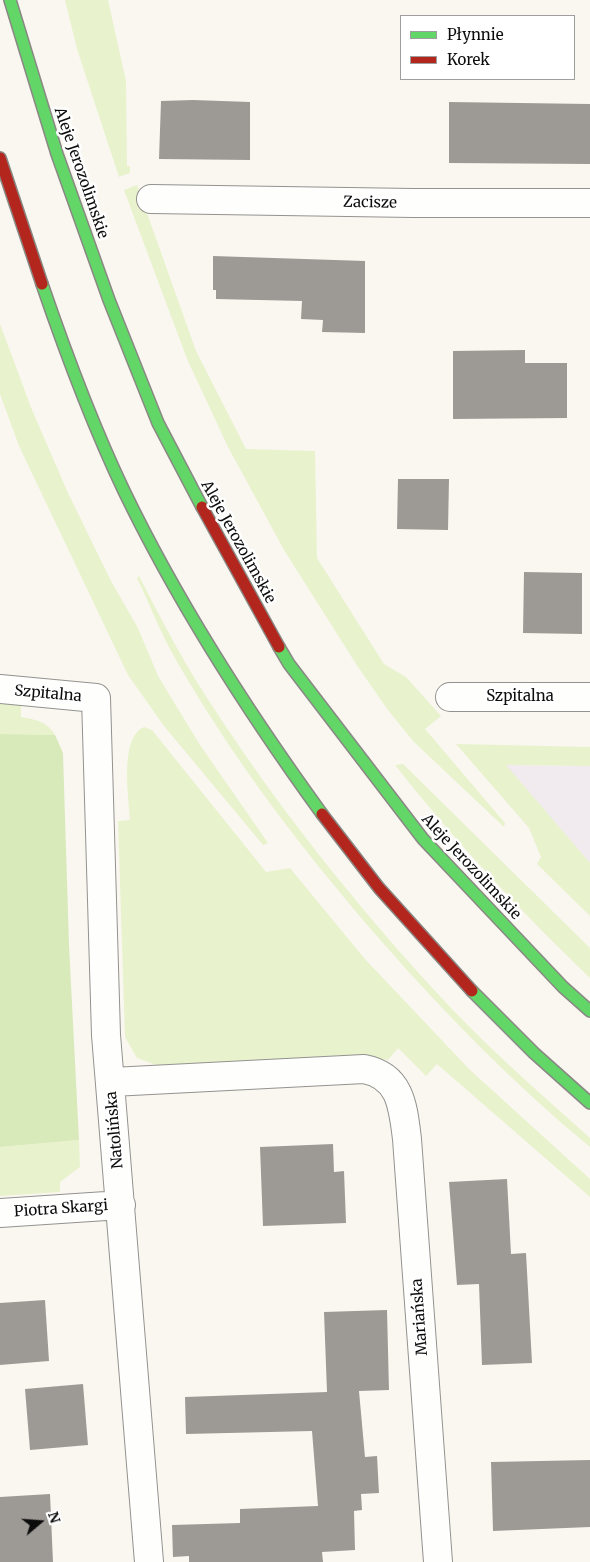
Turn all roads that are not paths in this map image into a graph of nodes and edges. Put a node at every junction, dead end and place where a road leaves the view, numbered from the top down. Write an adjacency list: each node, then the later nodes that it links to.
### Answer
1 (10, 0): 9 (main road, Aleje Jerozolimskie)
2 (0, 158): 11 (main road)
3 (151, 199): 4 (street, Zacisze)
4 (590, 203)
5 (0, 689): 7 (street, Szpitalna)
6 (450, 697): 8 (street, Szpitalna)
7 (96, 698): 10 (street, Natolińska)
8 (590, 698)
9 (590, 1010)
10 (112, 1082): 12 (street, Natolińska); 15 (street, Mariańska)
11 (590, 1103)
12 (122, 1204): 13 (street, Piotra Skargi); 14 (street, Natolińska)
13 (0, 1213)
14 (149, 1562)
15 (438, 1562)

